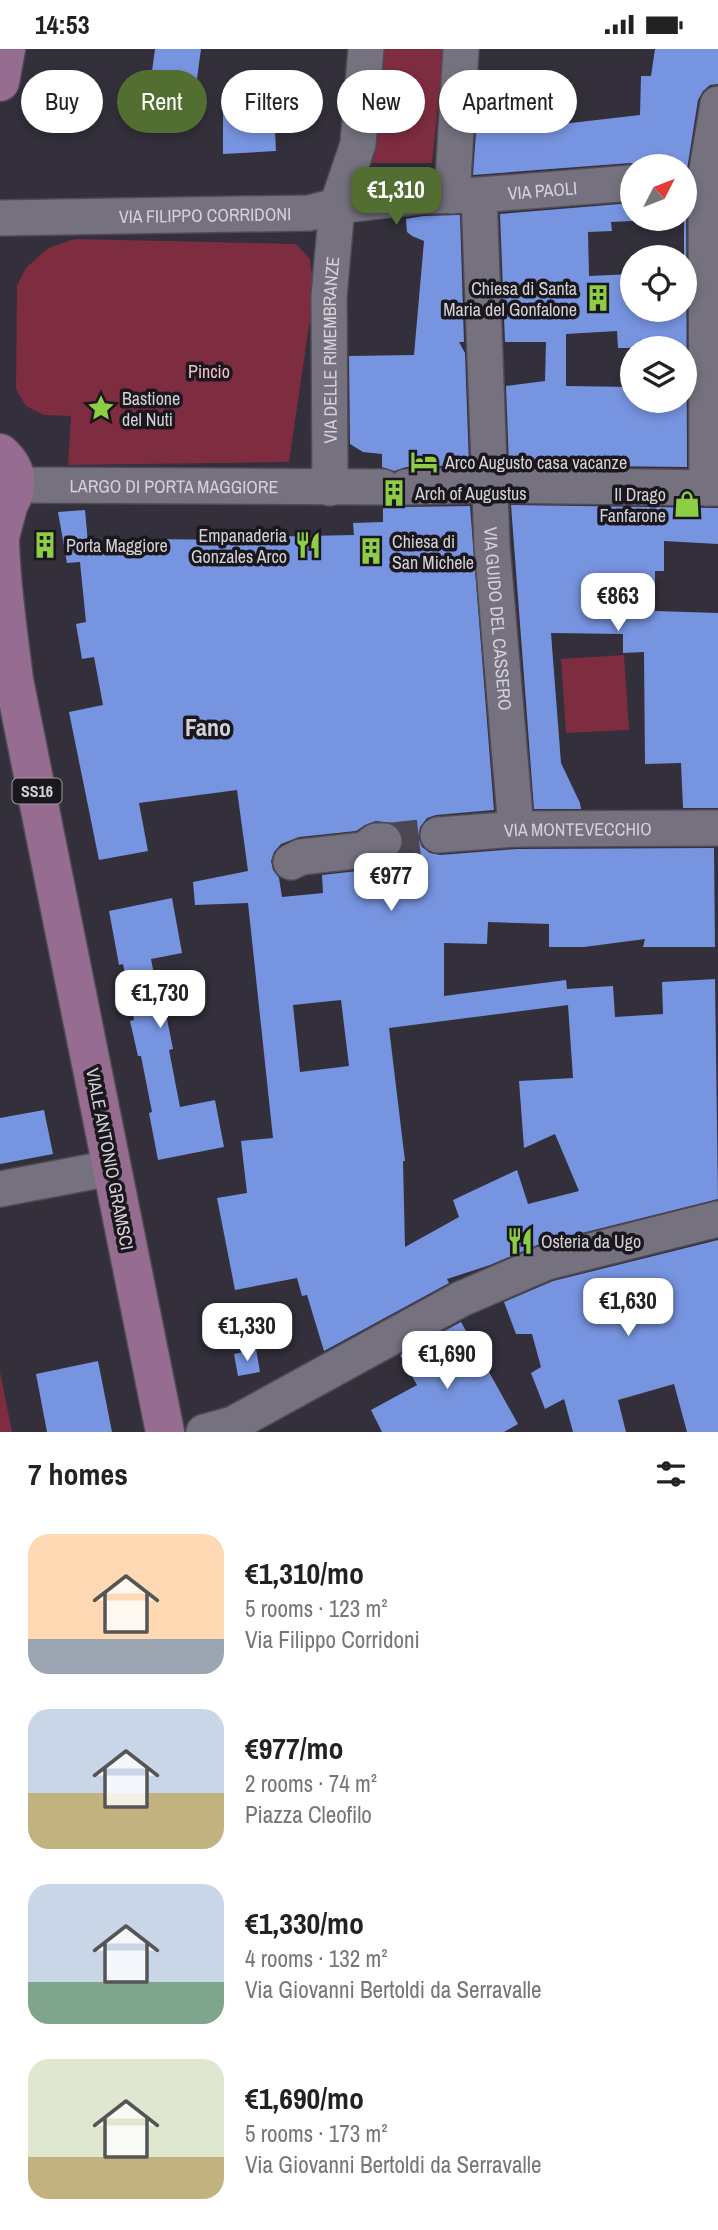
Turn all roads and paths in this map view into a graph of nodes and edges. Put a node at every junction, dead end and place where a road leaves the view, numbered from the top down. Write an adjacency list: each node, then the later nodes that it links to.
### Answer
1 (6, 49): 4 (main road)
2 (366, 49): 9 (street, VIA DELLE RIMEMBRANZE)
3 (461, 49): 8 (street, VIA GUIDO DEL CASSERO)
4 (0, 82)
5 (717, 113): 6 (street)
6 (697, 171)
7 (620, 184): 8 (street, VIA PAOLI)
8 (465, 195): 9 (street, VIA FILIPPO CORRIDONI); 13 (street, VIA GUIDO DEL CASSERO)
9 (337, 206): 11 (street, VIA FILIPPO CORRIDONI); 14 (street, VIA DELLE RIMEMBRANZE)
10 (697, 214): 15 (street)
11 (0, 218)
12 (5, 475): 14 (street, LARGO DI PORTA MAGGIORE); 17 (main road, VIALE ANTONIO GRAMSCI / SS16)
13 (491, 485): 14 (street, LARGO DI PORTA MAGGIORE); 15 (street, LARGO DI PORTA MAGGIORE); 19 (street, VIA GUIDO DEL CASSERO)
14 (330, 488)
15 (712, 488)
16 (0, 639): 17 (main road, VIALE ANTONIO GRAMSCI / SS16)
17 (14, 680): 23 (main road, VIALE ANTONIO GRAMSCI / SS16)
18 (718, 828): 19 (street, VIA MONTEVECCHIO)
19 (516, 829): 20 (street, VIA MONTEVECCHIO)
20 (438, 835)
21 (380, 841): 22 (street)
22 (291, 862)
23 (111, 1168): 24 (street); 26 (main road, VIALE ANTONIO GRAMSCI / SS16)
24 (0, 1189)
25 (718, 1219): 27 (street)
26 (164, 1432)
27 (204, 1432)

